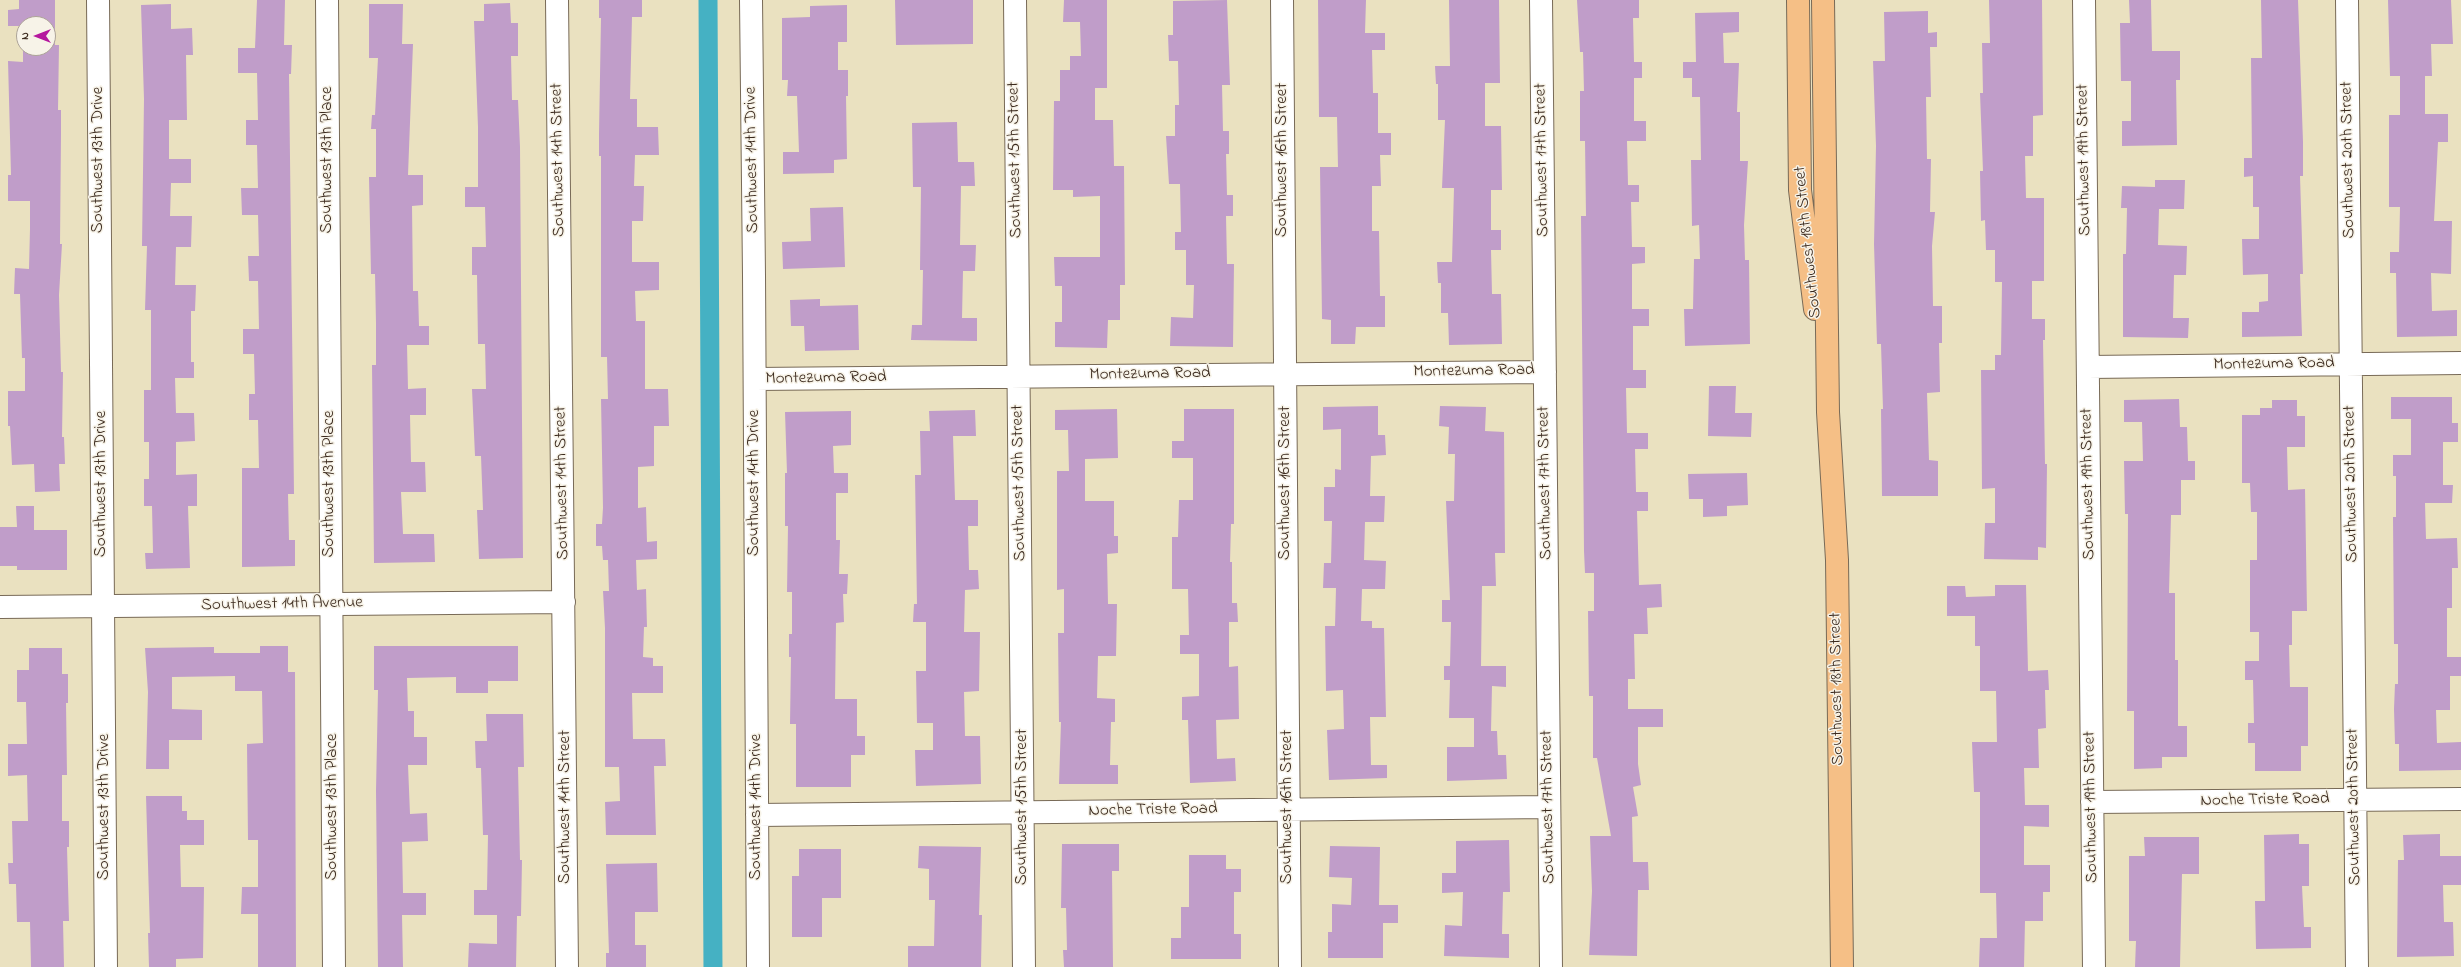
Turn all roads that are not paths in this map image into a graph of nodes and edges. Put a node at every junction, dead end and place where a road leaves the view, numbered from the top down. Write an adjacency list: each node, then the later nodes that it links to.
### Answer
1 (98, 0): 23 (street, Southwest 13th Drive)
2 (326, 0): 21 (street, Southwest 13th Place)
3 (556, 0): 20 (street, Southwest 14th Street)
4 (750, 0): 18 (street, Southwest 14th Drive)
5 (1015, 0): 17 (street, Southwest 15th Street)
6 (1282, 0): 16 (street, Southwest 16th Street)
7 (1541, 0): 15 (street, Southwest 17th Street)
8 (1798, 0): 19 (main road, Southwest 18th Street)
9 (1823, 0): 19 (main road, Southwest 18th Street)
10 (2084, 0): 14 (street, Southwest 19th Street)
11 (2347, 0): 13 (street, Southwest 20th Street)
12 (2461, 363): 13 (street, Montezuma Road)
13 (2351, 364): 14 (street, Montezuma Road); 25 (street, Southwest 20th Street)
14 (2088, 366): 26 (street, Southwest 19th Street)
15 (1545, 372): 16 (street, Montezuma Road); 27 (street, Southwest 17th Street)
16 (1285, 374): 17 (street, Montezuma Road); 28 (street, Southwest 16th Street)
17 (1019, 377): 18 (street, Montezuma Road); 29 (street, Southwest 15th Street)
18 (755, 379): 30 (street, Southwest 14th Drive)
19 (1828, 412): 38 (main road, Southwest 18th Street)
20 (564, 602): 21 (street, Southwest 14th Avenue); 33 (street, Southwest 14th Street)
21 (331, 605): 23 (street, Southwest 14th Avenue); 32 (street, Southwest 13th Place)
22 (0, 607): 23 (street, Southwest 14th Avenue)
23 (103, 607): 31 (street, Southwest 13th Drive)
24 (2461, 799): 25 (street, Noche Triste Road)
25 (2355, 800): 26 (street, Noche Triste Road); 40 (street, Southwest 20th Street)
26 (2092, 802): 39 (street, Southwest 19th Street)
27 (1550, 808): 28 (street, Noche Triste Road); 37 (street, Southwest 17th Street)
28 (1288, 810): 29 (street, Noche Triste Road); 36 (street, Southwest 16th Street)
29 (1023, 813): 30 (street, Noche Triste Road); 35 (street, Southwest 15th Street)
30 (757, 815): 34 (street, Southwest 14th Drive)
31 (106, 967)
32 (334, 967)
33 (567, 967)
34 (758, 967)
35 (1024, 967)
36 (1290, 967)
37 (1551, 967)
38 (1842, 967)
39 (2094, 967)
40 (2357, 967)

